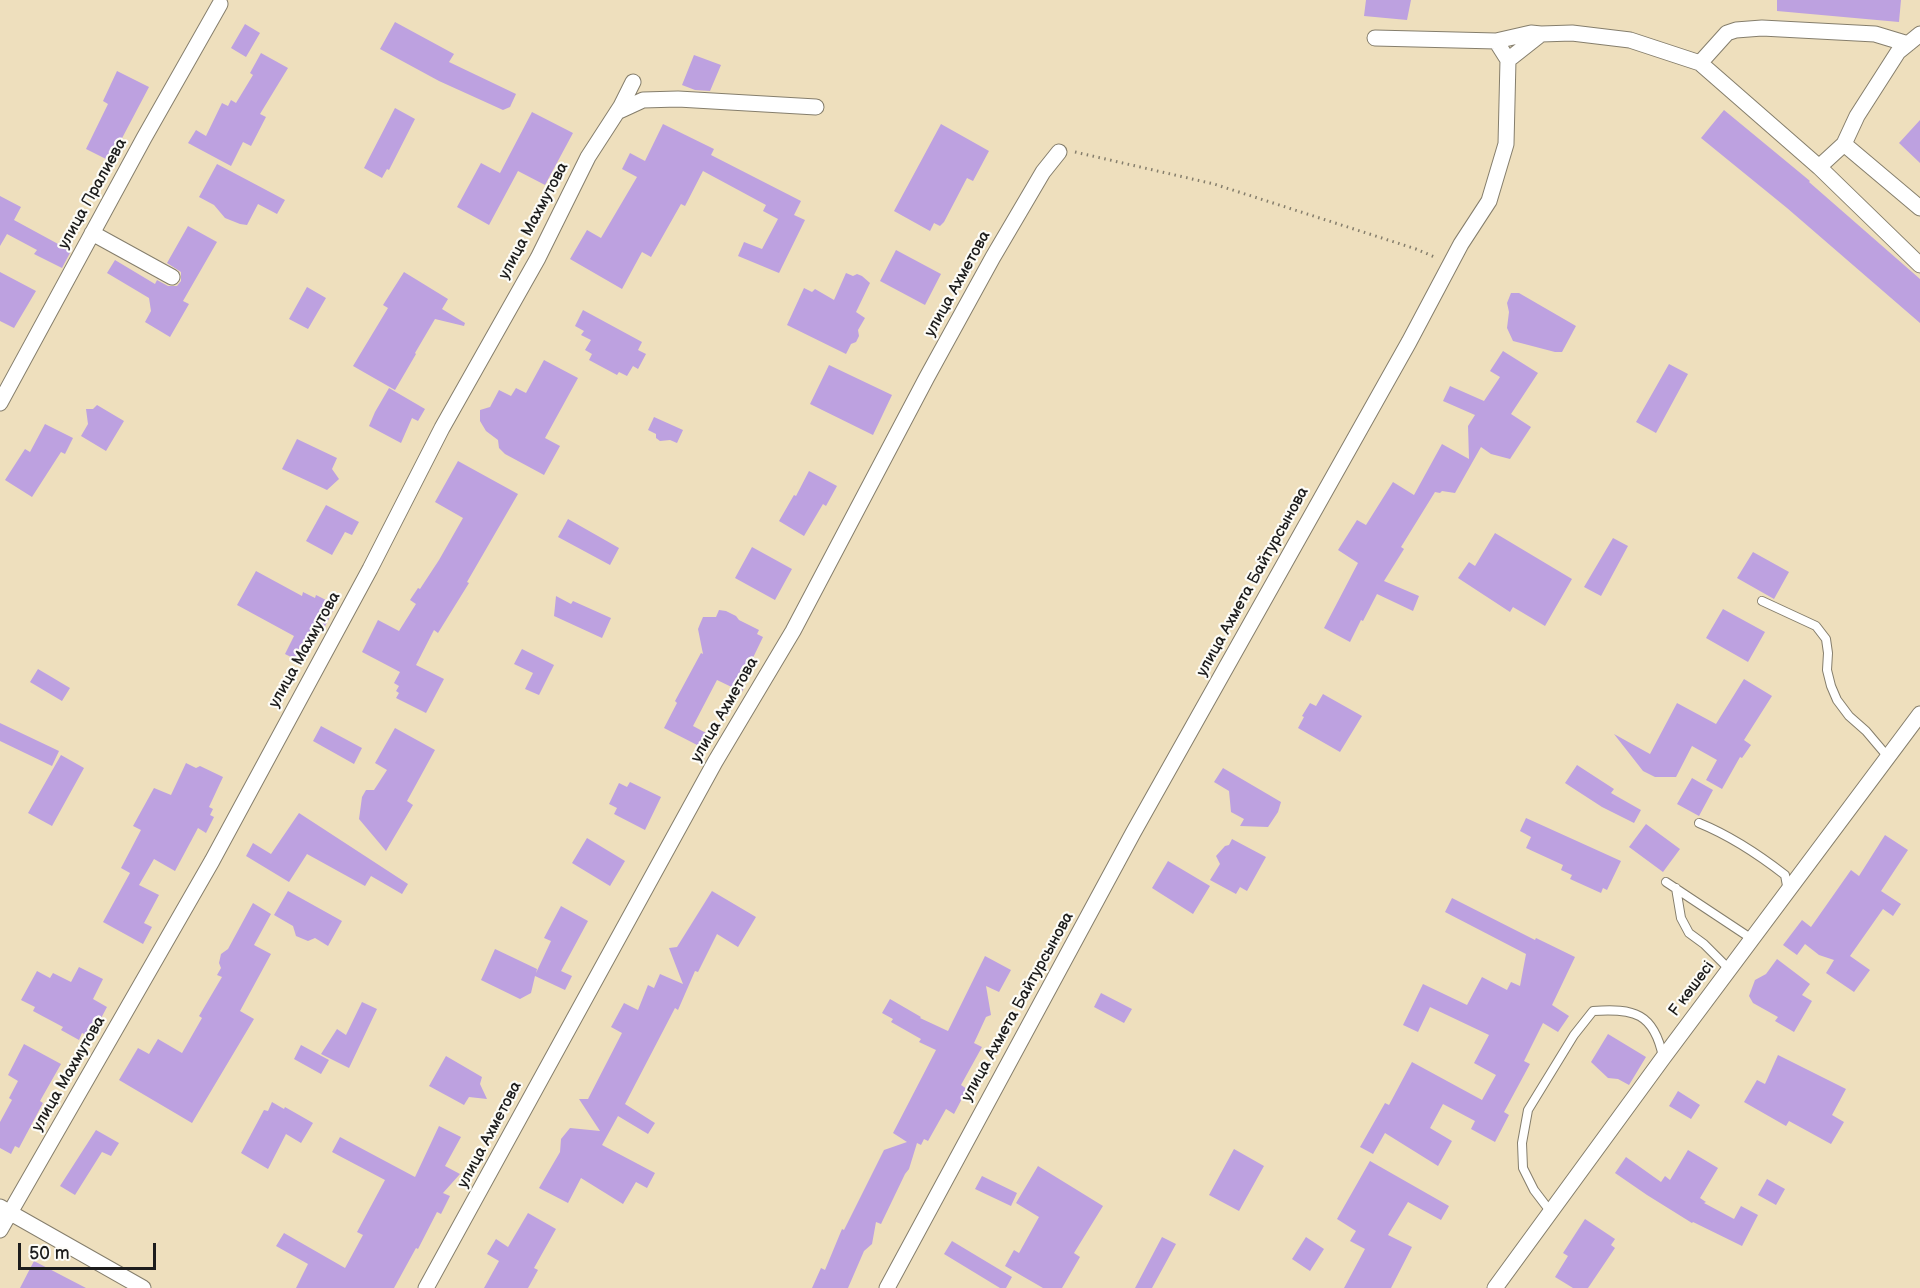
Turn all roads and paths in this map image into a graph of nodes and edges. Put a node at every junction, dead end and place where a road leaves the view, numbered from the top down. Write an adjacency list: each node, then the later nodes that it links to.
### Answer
1 (220, 4): 15 (street, улица Пралиева)
2 (1540, 34): 5 (street); 6 (street); 7 (street)
3 (1375, 38): 5 (street)
4 (1914, 39): 7 (street); 11 (street)
5 (1496, 41): 6 (street)
6 (1508, 60): 16 (street, улица Ахмета Байтурсынова)
7 (1700, 63): 13 (street)
8 (633, 82): 10 (street, улица Махмутова)
9 (816, 107): 10 (street)
10 (617, 111): 30 (street, улица Махмутова)
11 (1844, 144): 13 (street); 14 (street)
12 (1059, 152): 16 (path); 34 (street, улица Ахметова)
13 (1819, 167): 17 (street)
14 (1920, 208)
15 (92, 232): 18 (street); 19 (street, улица Пралиева)
16 (1450, 264): 35 (street, улица Ахмета Байтурсынова)
17 (1920, 265)
18 (172, 277)
19 (0, 403)
20 (1762, 601): 22 (lane)
21 (1920, 714): 22 (street, F көшесі)
22 (1888, 757): 26 (street, F көшесі)
23 (1699, 822): 26 (lane)
24 (1666, 882): 25 (lane)
25 (1676, 888): 27 (lane); 28 (lane)
26 (1788, 892): 27 (street, F көшесі)
27 (1752, 939): 28 (street, F көшесі)
28 (1730, 969): 29 (street, F көшесі)
29 (1663, 1059): 31 (street, F көшесі); 31 (lane)
30 (5, 1209): 32 (street, улица Махмутова); 33 (street)
31 (1550, 1211): 36 (street, F көшесі)
32 (0, 1230)
33 (143, 1288)
34 (426, 1288)
35 (887, 1288)
36 (1495, 1288)

